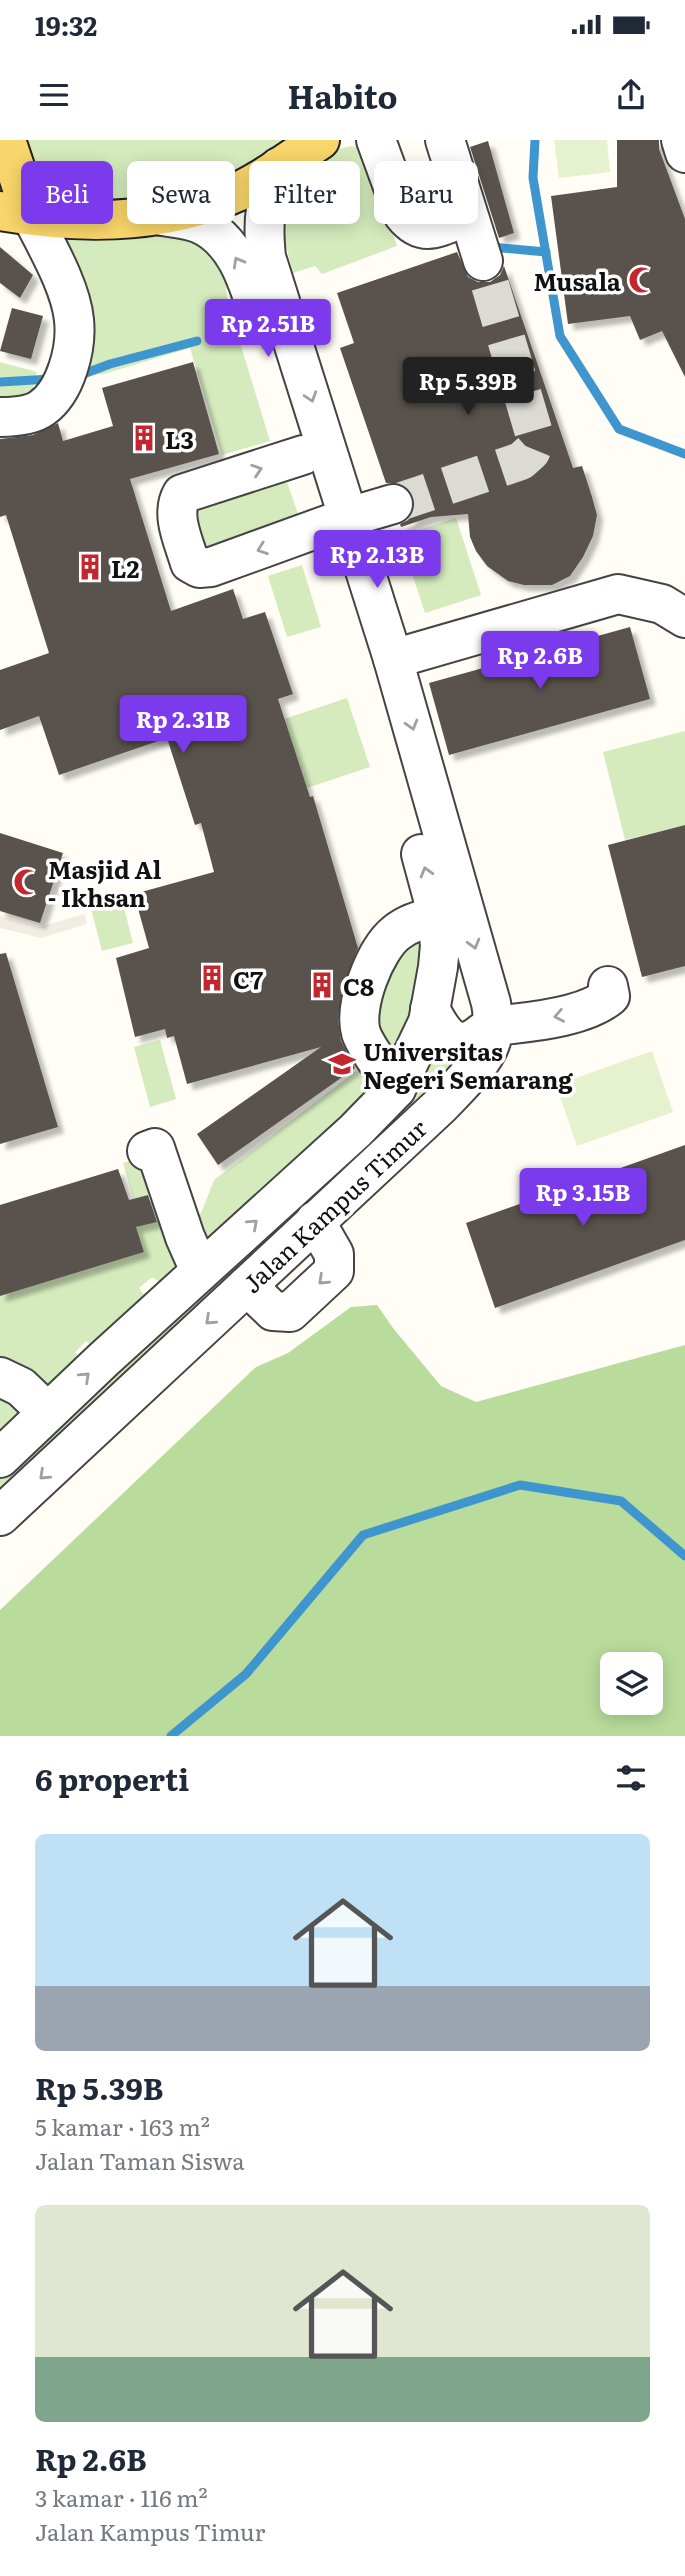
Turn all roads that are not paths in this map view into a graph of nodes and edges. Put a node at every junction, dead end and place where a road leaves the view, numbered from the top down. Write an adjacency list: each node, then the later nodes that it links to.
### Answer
1 (6, 140): 10 (main road)
2 (320, 140): 7 (main road)
3 (376, 140): 8 (street)
4 (445, 140): 9 (street)
5 (681, 140): 6 (street)
6 (685, 153)
7 (288, 161)
8 (384, 161)
9 (451, 161)
10 (15, 213): 11 (main road); 18 (street)
11 (127, 217)
12 (199, 224): 19 (street, one-way to 12)
13 (263, 224): 21 (street, one-way to 21)
14 (412, 224): 15 (street)
15 (446, 224)
16 (471, 224): 17 (street)
17 (484, 261)
18 (0, 417)
19 (303, 455): 21 (street); 21 (street, one-way to 19)
20 (393, 504): 21 (street)
21 (345, 531): 23 (street); 24 (street, Jalan Kampus Timur, one-way to 21)
22 (685, 618): 23 (street)
23 (393, 659): 27 (street, one-way to 27)
24 (437, 917): 26 (street, Jalan Kampus Timur); 28 (street)
25 (608, 986): 27 (street, one-way to 27)
26 (430, 1009): 27 (street); 28 (street, Jalan Kampus Timur)
27 (494, 1025): 34 (street, Jalan Kampus Timur, one-way to 34)
28 (396, 1089): 30 (street, Jalan Kampus Timur, one-way to 28)
29 (147, 1151): 30 (street)
30 (200, 1271): 32 (street, Jalan Kampus Timur, one-way to 30)
31 (0, 1377): 32 (street)
32 (47, 1412): 33 (street, Jalan Kampus Timur)
33 (0, 1458)
34 (0, 1516)

